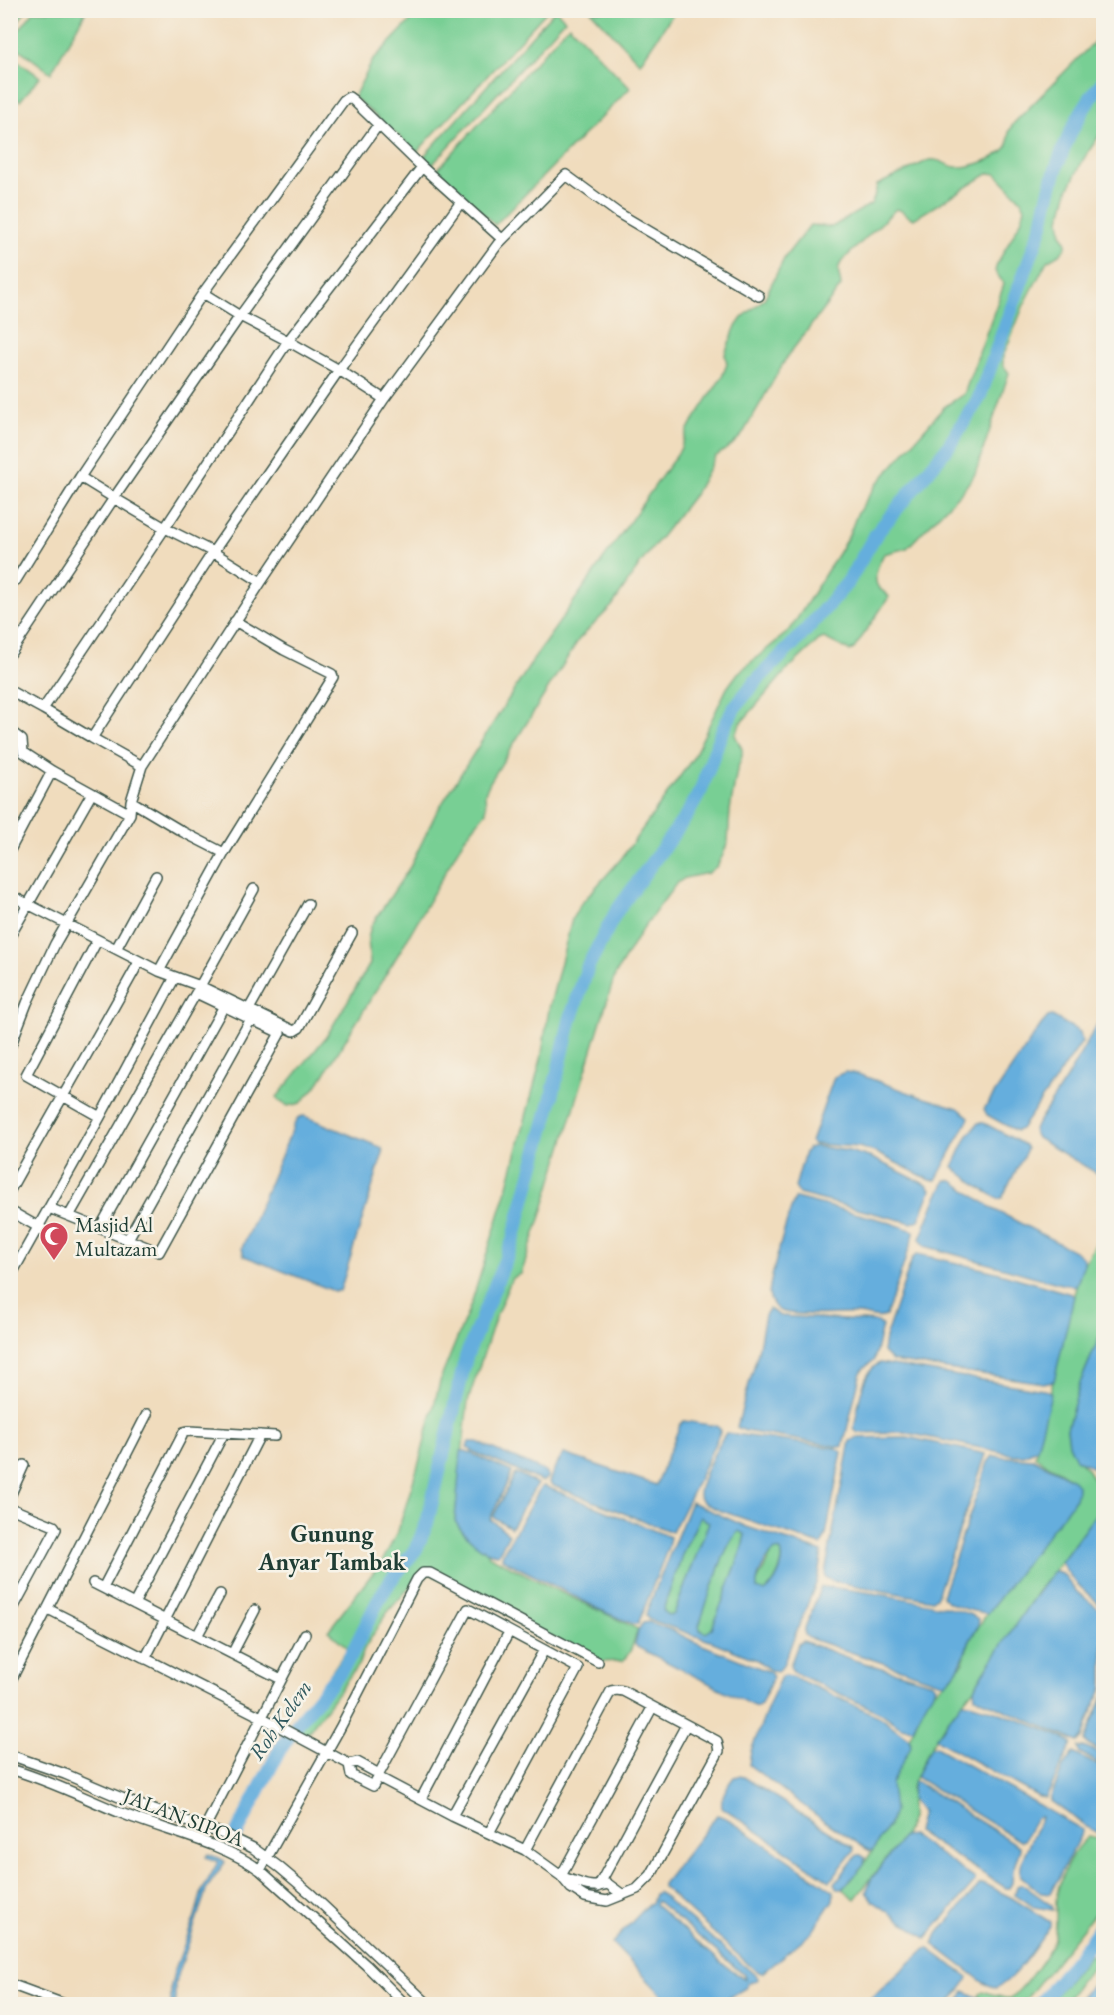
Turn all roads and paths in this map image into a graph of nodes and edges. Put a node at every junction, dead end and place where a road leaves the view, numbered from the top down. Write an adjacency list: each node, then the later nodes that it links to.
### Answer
1 (378, 125): 2 (street); 5 (street); 7 (street)
2 (422, 167): 3 (street); 8 (street)
3 (461, 202): 4 (street); 9 (street)
4 (502, 239): 6 (street); 10 (street)
5 (203, 293): 7 (street); 11 (street)
6 (759, 296)
7 (240, 316): 8 (street); 12 (street)
8 (288, 341): 9 (street); 13 (street)
9 (339, 370): 10 (street); 14 (street)
10 (384, 399): 16 (street)
11 (80, 477): 12 (street); 15 (street)
12 (114, 498): 13 (street); 18 (street)
13 (165, 528): 14 (street); 20 (street)
14 (213, 552): 16 (street); 22 (street)
15 (16, 580)
16 (261, 582): 17 (street)
17 (235, 621): 23 (street); 29 (street)
18 (10, 654)
19 (10, 691): 20 (street)
20 (43, 709): 22 (street)
21 (10, 731): 24 (street)
22 (92, 738): 23 (street)
23 (142, 766): 26 (street)
24 (52, 771): 25 (street); 28 (street)
25 (92, 793): 27 (street); 33 (street)
26 (131, 801): 27 (street); 29 (street)
27 (130, 814): 35 (street)
28 (10, 850)
29 (224, 853): 41 (street)
30 (156, 876): 39 (street)
31 (254, 889): 43 (street)
32 (10, 895): 33 (street)
33 (28, 904): 35 (street); 37 (street)
34 (308, 904): 45 (street)
35 (67, 925): 38 (street); 46 (street)
36 (352, 933): 45 (street)
37 (10, 936)
38 (98, 941): 39 (street); 48 (street)
39 (116, 949): 40 (street)
40 (139, 962): 41 (street); 48 (street)
41 (159, 971): 42 (street)
42 (175, 977): 43 (street); 49 (street)
43 (200, 986): 45 (street)
44 (224, 1006): 45 (street); 53 (street); 55 (street)
45 (250, 1014): 57 (street); 57 (street)
46 (14, 1030): 47 (street)
47 (10, 1047)
48 (62, 1096): 49 (street); 50 (street)
49 (100, 1117): 51 (street)
50 (10, 1190)
51 (49, 1208): 53 (street); 54 (street)
52 (10, 1211): 54 (street)
53 (69, 1216): 55 (street)
54 (38, 1227): 56 (street); 58 (street)
55 (100, 1228): 57 (street)
56 (58, 1238)
57 (128, 1239)
58 (10, 1277)
59 (147, 1414): 70 (street)
60 (224, 1433): 61 (street); 67 (street); 69 (street)
61 (260, 1435): 62 (street); 73 (street)
62 (275, 1436)
63 (24, 1465): 64 (street)
64 (10, 1496)
65 (10, 1508): 72 (street)
66 (93, 1583): 67 (street)
67 (103, 1588): 69 (street)
68 (220, 1594): 76 (street)
69 (134, 1604): 73 (street)
70 (48, 1609): 79 (street); 82 (street)
71 (255, 1610): 78 (street)
72 (10, 1614)
73 (165, 1620): 76 (street); 79 (street)
74 (509, 1632): 77 (street); 90 (street); 91 (street)
75 (305, 1634): 81 (street)
76 (197, 1636): 78 (street)
77 (544, 1650): 92 (street); 94 (street)
78 (232, 1654): 81 (street)
79 (145, 1659): 84 (street)
80 (598, 1662): 86 (street)
81 (281, 1679): 84 (street)
82 (10, 1683)
83 (652, 1708): 85 (street); 96 (street); 99 (street)
84 (261, 1717): 86 (street); 93 (street)
85 (686, 1725): 100 (street); 101 (street)
86 (327, 1751): 88 (street); 97 (street)
87 (10, 1755): 93 (street)
88 (349, 1764): 90 (street); 90 (street)
89 (10, 1769): 95 (street, JALAN SIPOA)
90 (378, 1775): 91 (street)
91 (421, 1799): 92 (street)
92 (452, 1816): 94 (street)
93 (203, 1828): 95 (street); 97 (street)
94 (489, 1833): 96 (street)
95 (199, 1841): 98 (street, JALAN SIPOA)
96 (525, 1850): 99 (street)
97 (267, 1859): 98 (street); 105 (street)
98 (260, 1870): 104 (street, JALAN SIPOA)
99 (561, 1876): 100 (street); 101 (street)
100 (598, 1887): 101 (street)
101 (623, 1895)
102 (10, 1984): 103 (street)
103 (64, 2004)
104 (405, 2004)
105 (428, 2004)

